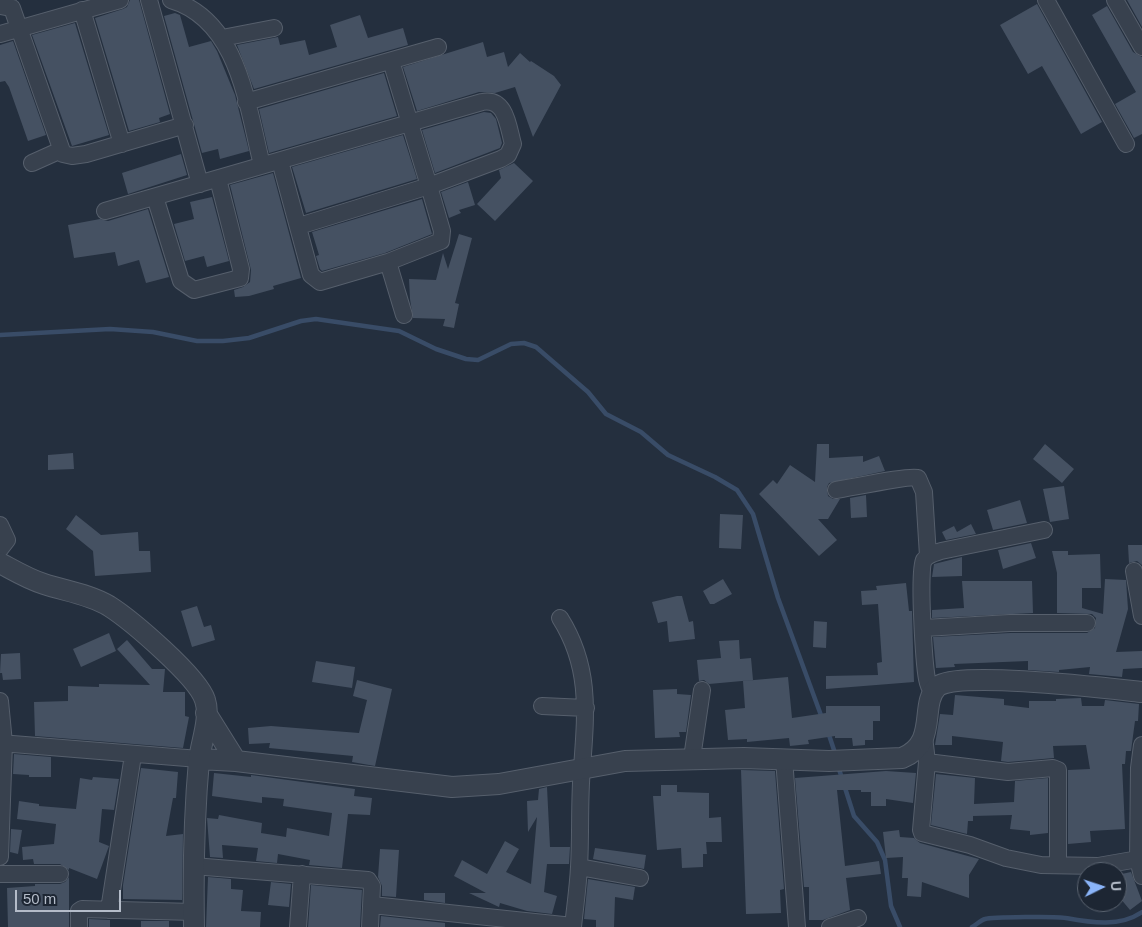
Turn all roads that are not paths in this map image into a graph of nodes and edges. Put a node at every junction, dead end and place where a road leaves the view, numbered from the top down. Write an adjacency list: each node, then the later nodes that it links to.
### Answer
1 (120, 0): 7 (street)
2 (149, 0): 17 (street)
3 (171, 0): 11 (street)
4 (1046, 0): 19 (street)
5 (1115, 0): 13 (street)
6 (0, 6): 8 (street)
7 (82, 10): 8 (street); 18 (street)
8 (19, 28): 10 (street); 20 (street)
9 (274, 28): 11 (street)
10 (0, 34)
11 (222, 38): 15 (street)
12 (438, 47): 14 (street)
13 (1142, 47)
14 (391, 60): 15 (street); 16 (street)
15 (246, 102): 23 (street)
16 (409, 123): 21 (street); 26 (street); 26 (street)
17 (185, 125): 18 (street); 25 (street)
18 (122, 144): 20 (street)
19 (1126, 144)
20 (61, 150): 22 (street)
21 (280, 161): 23 (street); 29 (street)
22 (32, 163)
23 (262, 165): 24 (street)
24 (218, 179): 25 (street); 27 (street)
25 (200, 184): 27 (street)
26 (429, 186): 29 (street); 30 (street)
27 (155, 197): 28 (street)
28 (105, 211)
29 (299, 226): 30 (street)
30 (388, 262): 31 (street)
31 (404, 314)
32 (836, 490): 36 (street)
33 (0, 525): 35 (street)
34 (1044, 530): 36 (street)
35 (0, 548)
36 (928, 556): 42 (street)
37 (0, 563): 49 (street)
38 (1134, 572): 39 (street)
39 (1142, 616)
40 (560, 618): 48 (street)
41 (1087, 623): 42 (street)
42 (924, 628): 45 (street)
43 (702, 690): 54 (street)
44 (1142, 692): 45 (street)
45 (933, 693): 50 (street)
46 (0, 701): 51 (street)
47 (542, 706): 48 (street)
48 (586, 708): 59 (street)
49 (206, 713): 55 (street); 57 (street)
50 (924, 736): 56 (street); 58 (street)
51 (2, 743): 53 (street); 61 (street)
52 (1142, 745): 60 (street)
53 (133, 755): 55 (street); 72 (street)
54 (692, 758): 56 (street); 59 (street)
55 (199, 759): 57 (street); 63 (street)
56 (784, 759): 79 (street)
57 (236, 761): 59 (street)
58 (927, 762): 64 (street); 64 (street)
59 (582, 768): 65 (street)
60 (1140, 786): 62 (street)
61 (0, 857)
62 (1138, 859): 64 (street); 69 (street)
63 (193, 866): 68 (street); 74 (street)
64 (1058, 866)
65 (579, 867): 70 (street); 78 (street)
66 (0, 874): 67 (street)
67 (60, 874)
68 (302, 874): 71 (street); 76 (street)
69 (1142, 876)
70 (640, 878)
71 (372, 905): 77 (street); 78 (street)
72 (109, 910): 74 (street); 75 (street)
73 (858, 918): 80 (street)
74 (194, 919)
75 (79, 927)
76 (298, 927)
77 (370, 927)
78 (573, 927)
79 (797, 927)
80 (830, 927)

